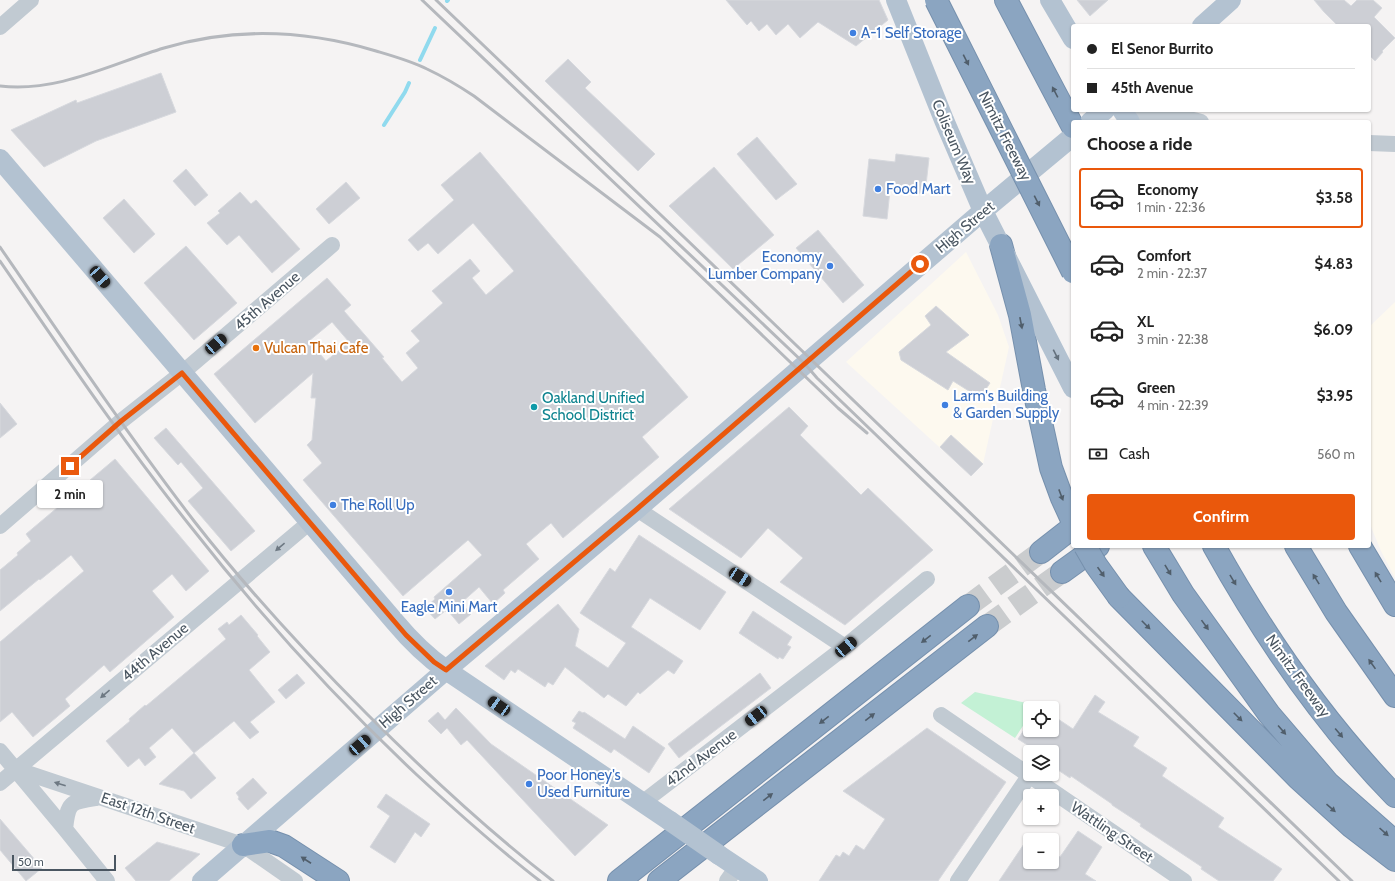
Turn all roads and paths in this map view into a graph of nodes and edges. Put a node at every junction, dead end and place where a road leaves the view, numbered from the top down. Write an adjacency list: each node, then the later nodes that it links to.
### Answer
1 (31, 0): 8 (street)
2 (896, 0): 19 (main road, Coliseum Way)
3 (936, 0): 22 (highway, Nimitz Freeway, one-way to 22, bridge)
4 (1006, 0): 14 (highway, one-way to 4)
5 (1050, 0): 9 (main road)
6 (1231, 0): 7 (main road)
7 (1204, 24)
8 (0, 27)
9 (1071, 36)
10 (1102, 112): 12 (main road)
11 (1140, 112): 13 (street)
12 (1092, 120)
13 (1196, 120)
14 (1071, 123)
15 (1071, 138): 19 (main road, High Street)
16 (1371, 143): 17 (street)
17 (1395, 144)
18 (0, 159): 23 (main road)
19 (983, 211): 21 (main road, Coliseum Way); 25 (main road, High Street)
20 (332, 245): 23 (street, 45th Avenue)
21 (1001, 245): 24 (main road, Coliseum Way, one-way to 24); 26 (highway, one-way to 26)
22 (1071, 268)
23 (182, 373): 27 (main road); 28 (street, 45th Avenue)
24 (1071, 384)
25 (637, 509): 42 (street); 43 (main road, High Street)
26 (1071, 518)
27 (310, 522): 43 (main road); 47 (street, 44th Avenue, one-way to 47)
28 (0, 526)
29 (1071, 529): 36 (highway)
30 (1086, 548): 60 (highway, one-way to 60, bridge)
31 (1095, 548): 37 (highway)
32 (1155, 548): 58 (highway, one-way to 58)
33 (1215, 548): 53 (highway, Nimitz Freeway, one-way to 53)
34 (1297, 548): 44 (highway, one-way to 34)
35 (1361, 548): 39 (highway, one-way to 35)
36 (1041, 552)
37 (1062, 572)
38 (927, 579): 42 (street, 42nd Avenue)
39 (1395, 605)
40 (968, 606): 52 (highway, one-way to 52)
41 (987, 626): 56 (highway, one-way to 41)
42 (846, 647): 55 (street, 42nd Avenue)
43 (446, 670): 55 (main road); 59 (main road, High Street)
44 (1395, 696)
45 (941, 715): 48 (street, Wattling Street)
46 (0, 751): 47 (street)
47 (15, 769): 51 (street, 44th Avenue); 54 (street, East 12th Street, one-way to 47); 57 (street)
48 (1023, 772)
49 (1026, 781): 71 (street)
50 (1036, 781): 72 (street, Wattling Street)
51 (0, 783)
52 (728, 796): 66 (highway); 67 (highway)
53 (1395, 796)
54 (100, 797): 57 (street); 59 (street, East 12th Street)
55 (642, 803): 61 (main road, bridge)
56 (742, 818): 68 (highway); 69 (highway)
57 (66, 829): 62 (street)
58 (1395, 842)
59 (243, 845): 63 (main road, High Street); 64 (street, East 12th Street); 65 (highway, one-way to 59)
60 (1395, 860)
61 (732, 874): 70 (main road)
62 (107, 881)
63 (202, 881)
64 (296, 881)
65 (338, 881)
66 (606, 881)
67 (619, 881)
68 (659, 881)
69 (671, 881)
70 (758, 881)
71 (958, 881)
72 (1184, 881)

